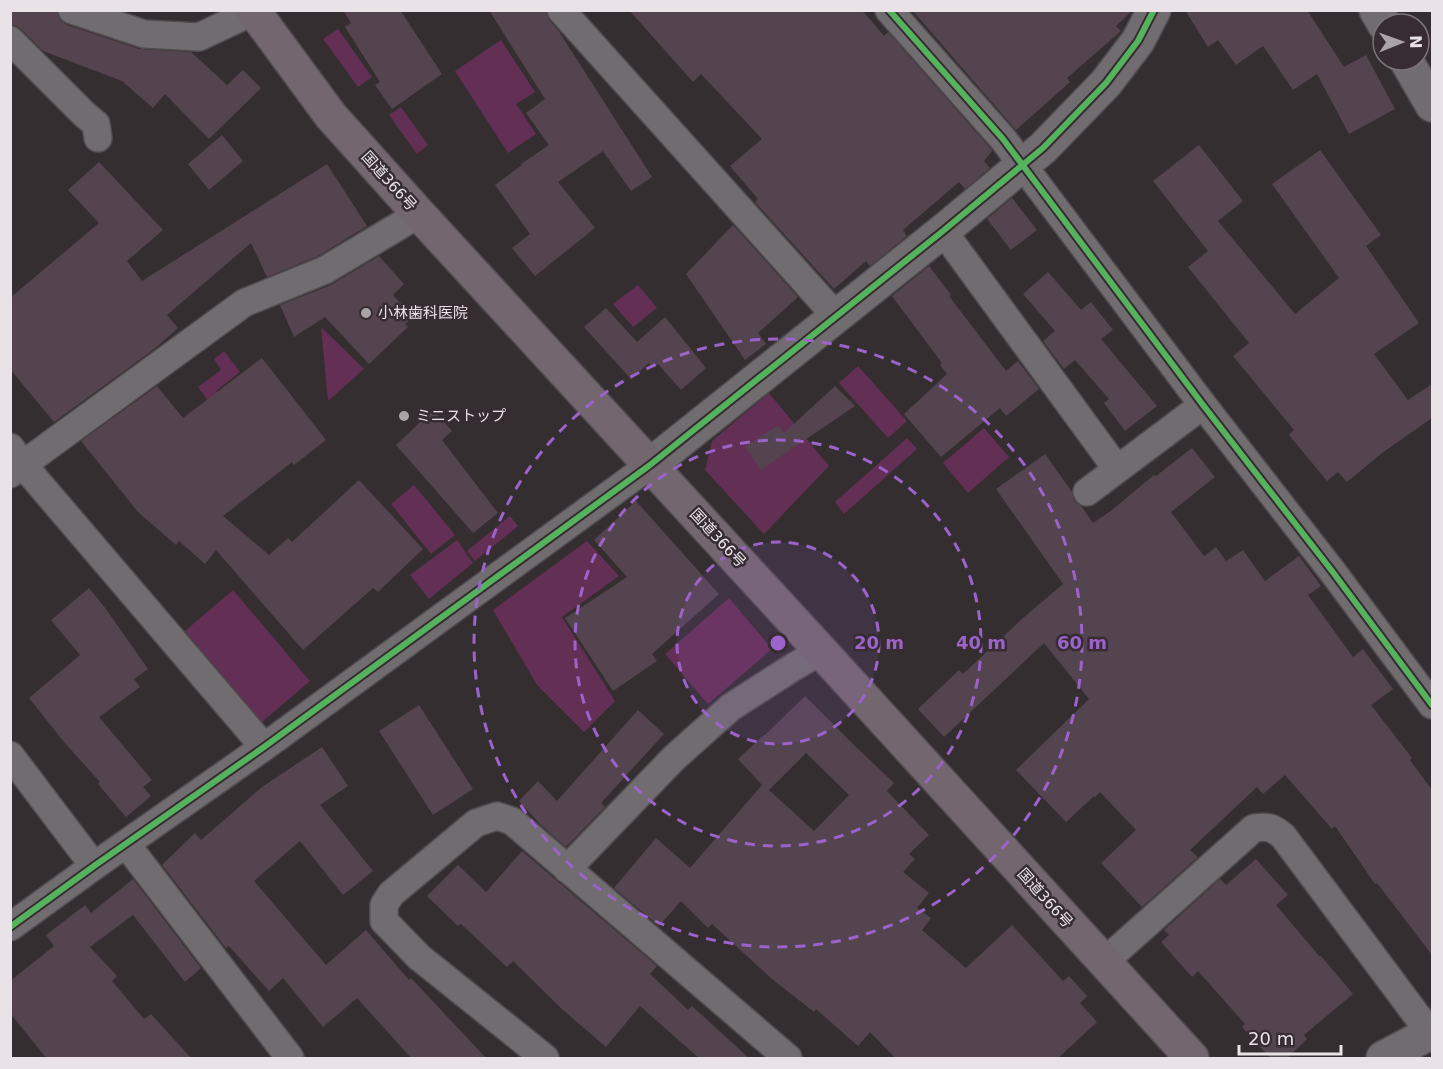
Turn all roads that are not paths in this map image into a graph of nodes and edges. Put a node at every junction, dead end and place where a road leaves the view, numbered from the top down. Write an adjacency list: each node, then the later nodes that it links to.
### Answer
1 (72, 10): 5 (street)
2 (561, 10): 13 (street)
3 (889, 10): 10 (street)
4 (1154, 10): 10 (street)
5 (253, 11): 11 (highway, 国道366号)
6 (10, 40): 9 (street)
7 (1413, 72): 8 (street)
8 (1432, 105)
9 (98, 138)
10 (1022, 166): 12 (street); 14 (street)
11 (419, 214): 15 (street); 16 (highway, 国道366号)
12 (943, 231): 13 (street); 17 (street)
13 (836, 316): 16 (street)
14 (1203, 405): 17 (street); 20 (street)
15 (15, 462): 21 (street)
16 (651, 465): 19 (highway, 国道366号); 21 (street)
17 (1117, 469): 18 (street)
18 (1087, 492)
19 (821, 651): 25 (street); 27 (highway, 国道366号)
20 (1432, 705)
21 (264, 747): 23 (street)
22 (10, 755): 24 (street)
23 (126, 844): 24 (street); 29 (street)
24 (94, 866): 26 (street)
25 (567, 869): 30 (street); 31 (street)
26 (10, 927)
27 (1104, 962): 28 (street); 32 (highway, 国道366号)
28 (1431, 1032): 33 (street)
29 (290, 1059)
30 (545, 1059)
31 (788, 1059)
32 (1192, 1059)
33 (1383, 1059)

